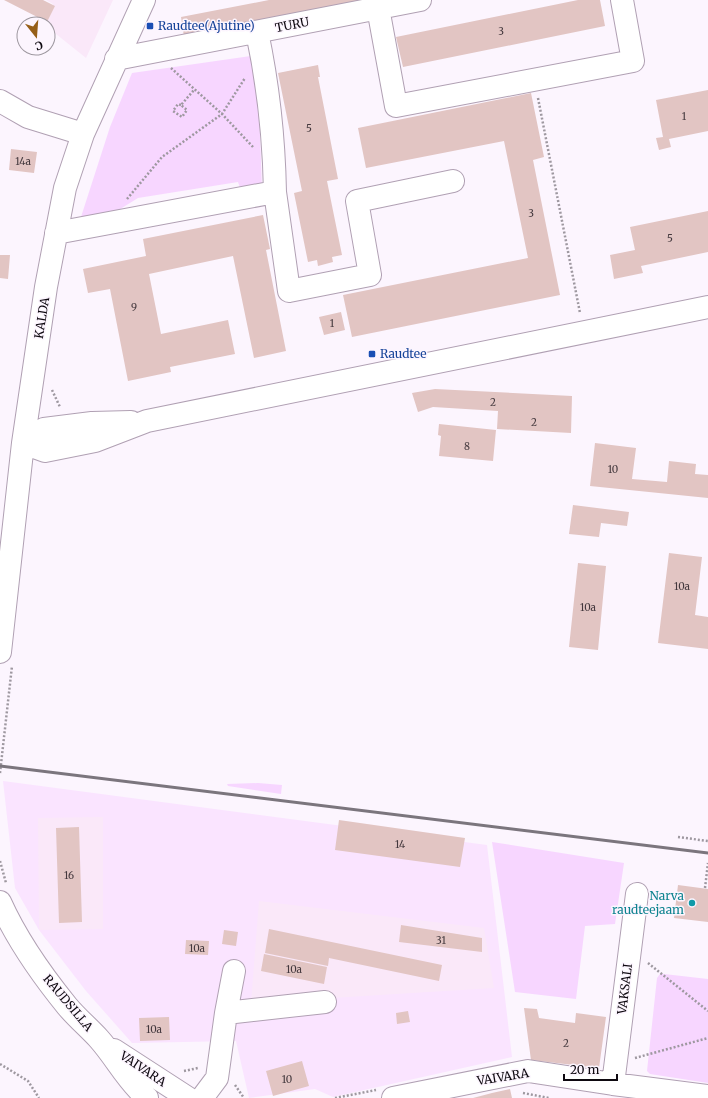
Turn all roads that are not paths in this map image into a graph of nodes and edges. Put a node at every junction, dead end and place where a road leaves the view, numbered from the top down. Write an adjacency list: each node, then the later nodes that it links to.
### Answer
1 (144, 0): 6 (street, KALDA)
2 (420, 0): 4 (street, TURU)
3 (622, 0): 4 (street)
4 (378, 8): 5 (street, TURU)
5 (257, 32): 6 (street, TURU); 10 (street)
6 (116, 59): 8 (street, KALDA)
7 (0, 101): 8 (street)
8 (82, 134): 11 (street, KALDA)
9 (453, 181): 10 (street)
10 (275, 192): 11 (street)
11 (56, 233): 14 (street, KALDA)
12 (708, 307): 13 (street)
13 (147, 421): 14 (street); 14 (street)
14 (23, 443): 15 (street, KALDA)
15 (6, 658)
16 (4, 894): 21 (street, RAUDSILLA)
17 (637, 894): 22 (street, VAKSALI)
18 (234, 971): 20 (street)
19 (325, 1002): 20 (street)
20 (226, 1013): 26 (street)
21 (100, 1040): 24 (street, RAUDSILLA); 25 (street, VAIVARA)
22 (615, 1075): 23 (street, VAIVARA); 27 (street, VAIVARA)
23 (708, 1096)
24 (147, 1098)
25 (188, 1098)
26 (202, 1098)
27 (393, 1098)

